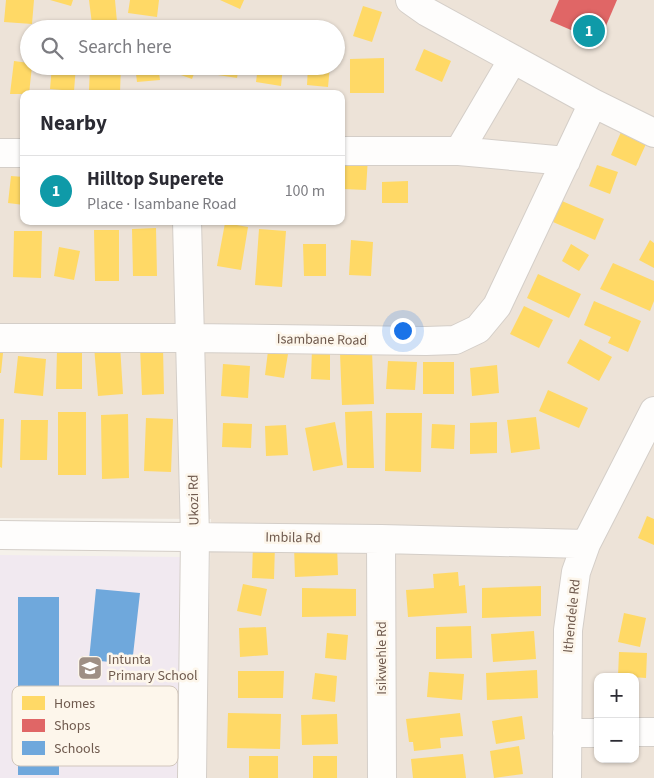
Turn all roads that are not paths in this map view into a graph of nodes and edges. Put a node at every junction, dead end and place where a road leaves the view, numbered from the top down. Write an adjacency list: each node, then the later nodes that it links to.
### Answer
1 (410, 0): 2 (street)
2 (513, 59): 3 (street); 6 (street)
3 (593, 103): 4 (street); 9 (street, Isambane Road)
4 (654, 133)
5 (345, 151): 6 (street)
6 (459, 151): 9 (street)
7 (0, 153): 8 (street)
8 (20, 153)
9 (566, 161): 12 (street, Isambane Road)
10 (186, 225): 12 (street, Ukozi Rd)
11 (0, 338): 12 (street, Isambane Road)
12 (190, 338): 15 (street, Ukozi Rd)
13 (654, 411): 17 (street, Ithendele Rd)
14 (0, 536): 15 (street, Imbila Rd)
15 (195, 536): 16 (street, Imbila Rd); 22 (street, Ukozi Rd)
16 (382, 539): 17 (street, Imbila Rd); 23 (street, Isikwehle Rd)
17 (586, 544): 20 (street, Ithendele Rd)
18 (639, 732): 19 (street)
19 (654, 732)
20 (567, 733): 21 (street); 24 (street, Ithendele Rd)
21 (594, 733)
22 (192, 778)
23 (382, 778)
24 (567, 778)

